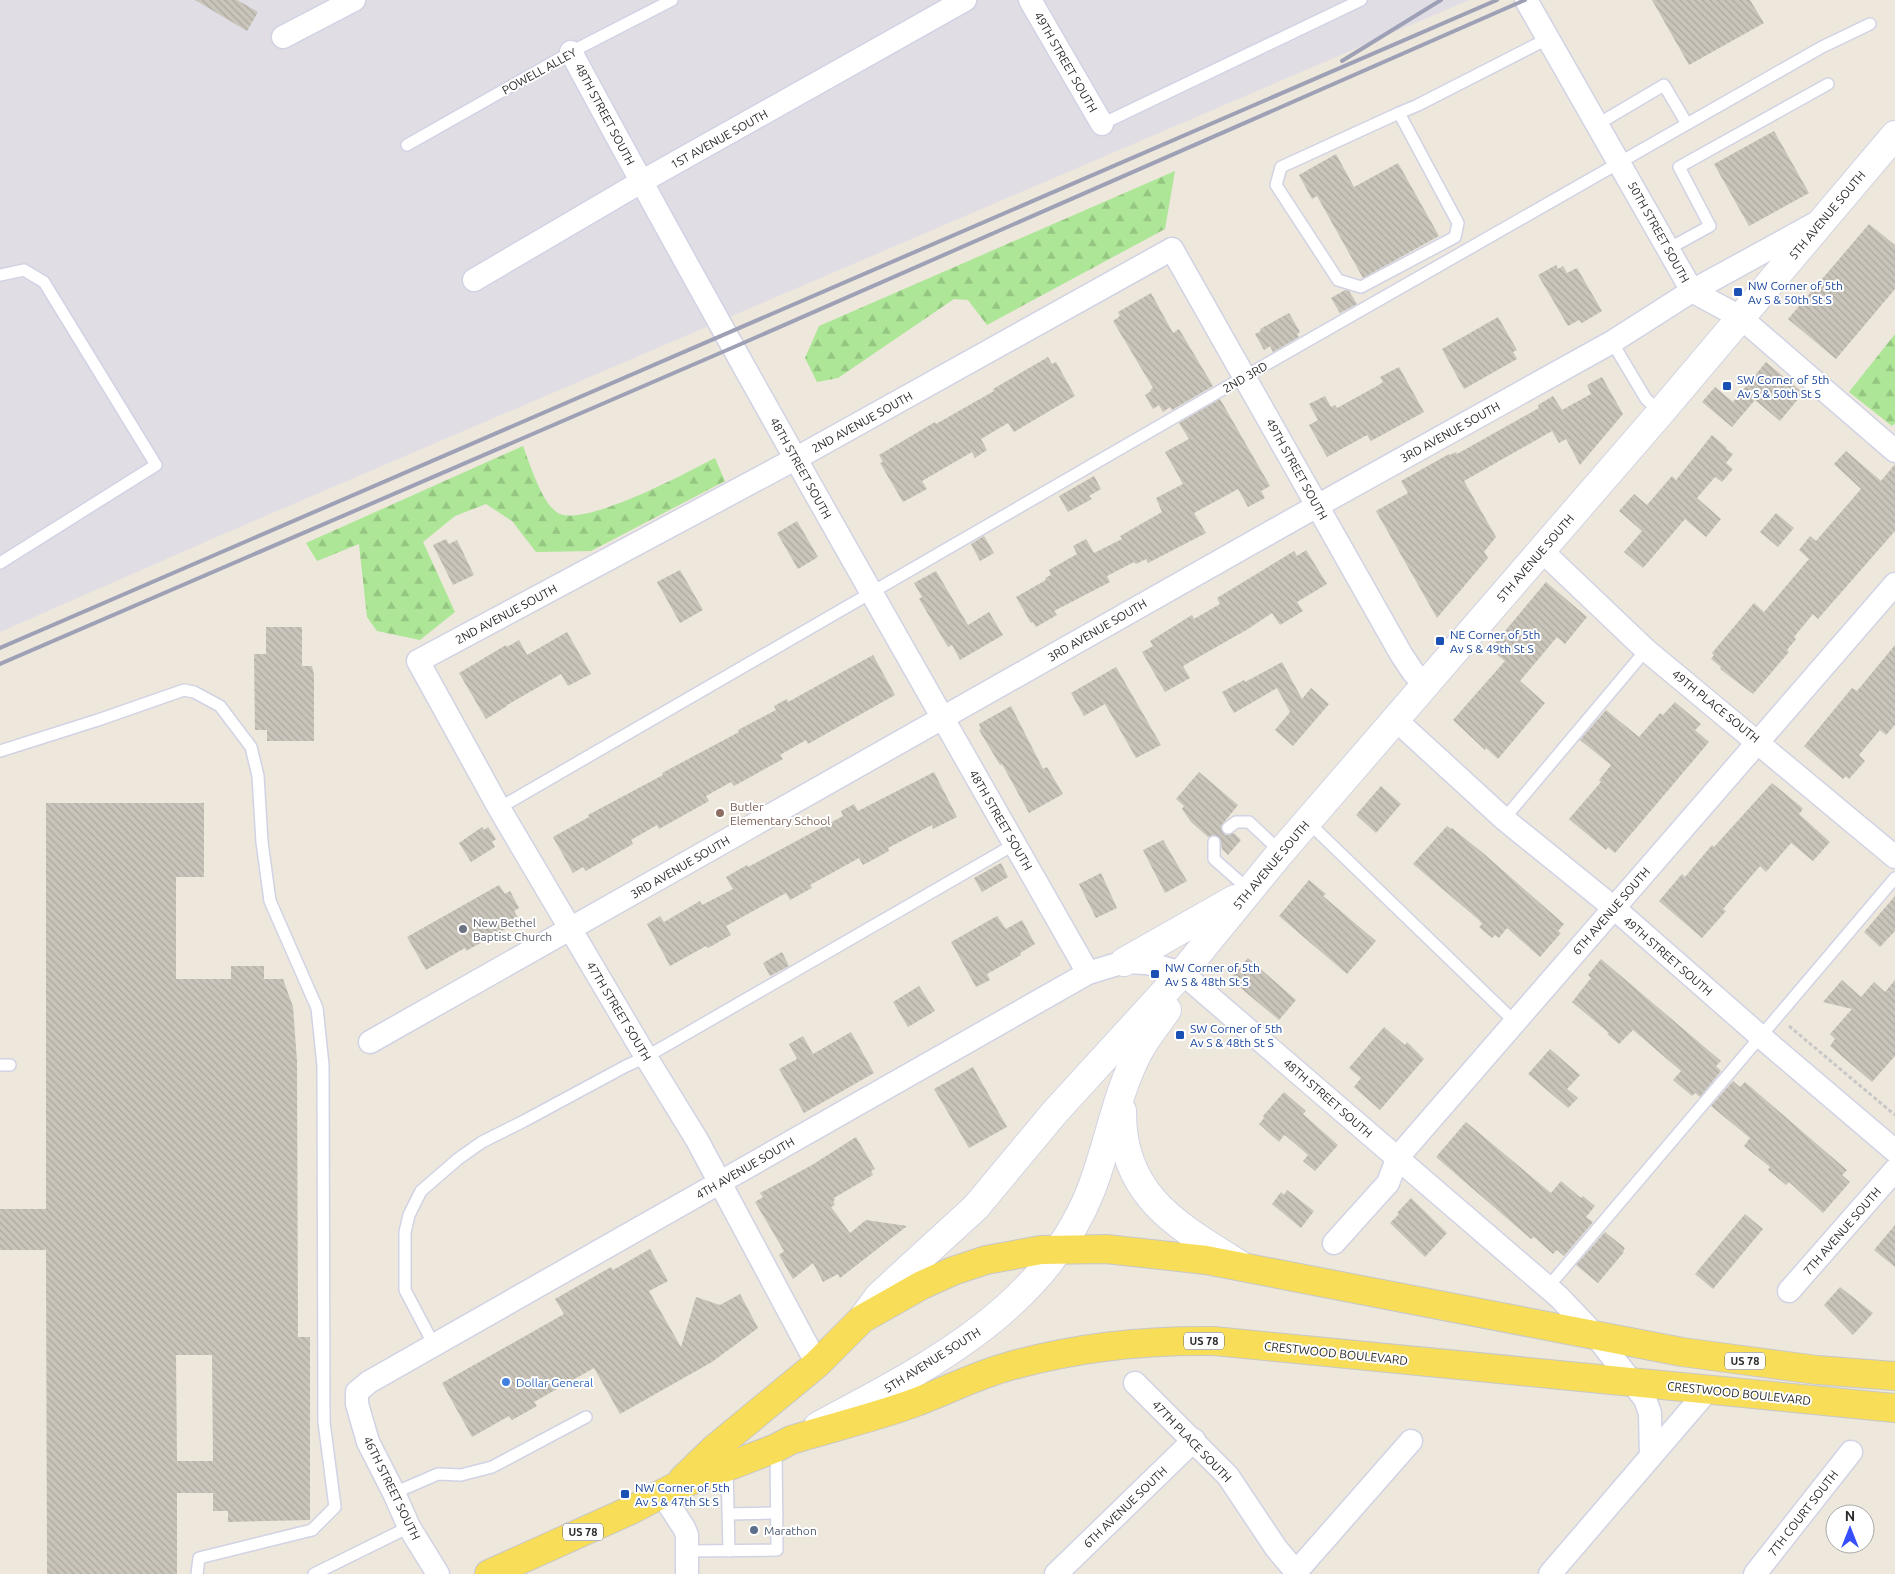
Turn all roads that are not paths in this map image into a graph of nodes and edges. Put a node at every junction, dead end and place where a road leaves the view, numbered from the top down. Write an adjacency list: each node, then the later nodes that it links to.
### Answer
1 (354, 0): 8 (street)
2 (672, 0): 10 (lane, POWELL ALLEY)
3 (965, 0): 19 (street, 1ST AVENUE SOUTH)
4 (1030, 0): 13 (street, 49TH STREET SOUTH)
5 (1361, 0): 13 (lane)
6 (1526, 0): 9 (street, 50TH STREET SOUTH)
7 (1870, 24): 15 (lane, 2ND 3RD)
8 (282, 37)
9 (1549, 38): 12 (lane); 14 (street, 50TH STREET SOUTH)
10 (571, 52): 16 (lane, POWELL ALLEY); 19 (street, 48TH STREET SOUTH)
11 (1828, 84): 22 (lane)
12 (1399, 113): 12 (lane)
13 (1102, 124)
14 (1598, 124): 15 (lane); 18 (street, 50TH STREET SOUTH)
15 (1687, 124): 18 (lane, 2ND 3RD)
16 (407, 145)
17 (1891, 145): 20 (street, 5TH AVENUE SOUTH)
18 (1620, 163): 22 (street, 50TH STREET SOUTH); 28 (lane, 2ND 3RD)
19 (641, 182): 24 (street, 1ST AVENUE SOUTH); 31 (street, 48TH STREET SOUTH)
20 (1824, 219): 25 (street, 3RD AVENUE SOUTH); 26 (street, 5TH AVENUE SOUTH)
21 (1172, 249): 28 (street, 49TH STREET SOUTH); 31 (street, 2ND AVENUE SOUTH)
22 (1668, 249): 25 (street, 50TH STREET SOUTH)
23 (0, 274): 34 (lane)
24 (474, 280)
25 (1692, 291): 26 (street, 50TH STREET SOUTH); 27 (street, 3RD AVENUE SOUTH)
26 (1740, 317): 29 (street, 5TH AVENUE SOUTH); 30 (street, 50TH STREET SOUTH)
27 (1612, 342): 29 (lane); 32 (street, 3RD AVENUE SOUTH)
28 (1244, 377): 32 (street, 49TH STREET SOUTH); 36 (lane, 2ND 3RD)
29 (1661, 412): 33 (street, 5TH AVENUE SOUTH)
30 (1895, 451)
31 (796, 459): 36 (street, 48TH STREET SOUTH); 38 (street, 2ND AVENUE SOUTH)
32 (1317, 506): 39 (street, 49TH STREET SOUTH); 40 (street, 3RD AVENUE SOUTH)
33 (1541, 550): 37 (street, 49TH PLACE SOUTH); 39 (street, 5TH AVENUE SOUTH)
34 (0, 563)
35 (1895, 584): 42 (street, 6TH AVENUE SOUTH)
36 (872, 593): 40 (street, 48TH STREET SOUTH); 44 (lane, 2ND 3RD)
37 (1646, 650): 42 (street, 49TH PLACE SOUTH); 45 (lane)
38 (418, 660): 44 (street, 47TH STREET SOUTH)
39 (1426, 686): 41 (street, 5TH AVENUE SOUTH)
40 (943, 718): 49 (street, 48TH STREET SOUTH); 55 (street, 3RD AVENUE SOUTH)
41 (1396, 720): 45 (street, 49TH STREET SOUTH); 46 (street, 5TH AVENUE SOUTH)
42 (1758, 741): 51 (street, 49TH PLACE SOUTH); 54 (street, 6TH AVENUE SOUTH)
43 (0, 751): 99 (lane)
44 (499, 808): 55 (street, 47TH STREET SOUTH)
45 (1504, 819): 54 (street, 49TH STREET SOUTH)
46 (1308, 822): 50 (street, 5TH AVENUE SOUTH); 59 (lane)
47 (1228, 828): 50 (lane)
48 (1214, 842): 53 (lane)
49 (1015, 844): 57 (street, 48TH STREET SOUTH); 62 (lane)
50 (1281, 852): 53 (street, 5TH AVENUE SOUTH)
51 (1895, 857)
52 (1895, 878): 60 (lane)
53 (1249, 890): 56 (street); 58 (street, 5TH AVENUE SOUTH)
54 (1614, 908): 59 (street, 6TH AVENUE SOUTH); 60 (street, 49TH STREET SOUTH)
55 (571, 929): 61 (street, 3RD AVENUE SOUTH); 62 (street, 47TH STREET SOUTH)
56 (1124, 962): 57 (street, 48TH STREET SOUTH); 58 (street, 48TH STREET SOUTH)
57 (1088, 973): 67 (street, 4TH AVENUE SOUTH)
58 (1179, 976): 63 (street, 5TH AVENUE SOUTH); 65 (street, 48TH STREET SOUTH); 73 (street, 5TH AVENUE SOUTH)
59 (1516, 1023): 65 (street, 6TH AVENUE SOUTH)
60 (1760, 1036): 64 (street, 49TH STREET SOUTH); 71 (lane)
61 (370, 1042)
62 (646, 1057): 67 (street, 47TH STREET SOUTH); 75 (lane)
63 (1125, 1086): 69 (street, 5TH AVENUE SOUTH); 70 (street)
64 (1895, 1151)
65 (1398, 1157): 68 (street, 6TH AVENUE SOUTH); 71 (street, 48TH STREET SOUTH)
66 (1895, 1170): 72 (street, 7TH AVENUE SOUTH)
67 (720, 1182): 75 (street, 4TH AVENUE SOUTH); 77 (street, 47TH STREET SOUTH)
68 (1334, 1243)
69 (1060, 1249): 70 (main road, US 78); 73 (main road, US 78); 86 (street, 5TH AVENUE SOUTH)
70 (1242, 1266): 74 (main road, US 78)
71 (1548, 1287): 74 (street, 48TH STREET SOUTH)
72 (1788, 1292)
73 (862, 1319): 77 (main road, 5TH AVENUE SOUTH / US 78)
74 (1596, 1336): 78 (main road, US 78); 79 (street, 48TH STREET SOUTH)
75 (434, 1345): 76 (street, 4TH AVENUE SOUTH)
76 (402, 1363): 91 (street, 46TH STREET SOUTH)
77 (816, 1364): 90 (main road, 5TH AVENUE SOUTH / US 78)
78 (1895, 1376)
79 (1630, 1382): 81 (main road, CRESTWOOD BOULEVARD / US 78); 86 (main road, CRESTWOOD BOULEVARD / US 78); 88 (street)
80 (1135, 1383): 84 (street, 47TH PLACE SOUTH)
81 (1707, 1391): 82 (main road, CRESTWOOD BOULEVARD / US 78); 88 (street)
82 (1895, 1408)
83 (586, 1417): 91 (lane)
84 (1194, 1440): 98 (street, 47TH PLACE SOUTH); 103 (street, 6TH AVENUE SOUTH)
85 (1411, 1441): 98 (street)
86 (783, 1444): 89 (main road, 5TH AVENUE SOUTH / US 78); 92 (lane)
87 (1851, 1452): 105 (street, 7TH COURT SOUTH)
88 (1651, 1456): 104 (street)
89 (727, 1466): 90 (main road, 5TH AVENUE SOUTH / US 78); 93 (lane)
90 (668, 1490): 95 (street); 97 (main road, 5TH AVENUE SOUTH / US 78)
91 (394, 1493): 94 (street, 46TH STREET SOUTH)
92 (777, 1513): 93 (lane); 96 (lane)
93 (729, 1514): 96 (lane)
94 (409, 1527): 100 (lane); 101 (street, 46TH STREET SOUTH)
95 (687, 1550): 96 (lane); 102 (street)
96 (729, 1550)
97 (503, 1571)
98 (1297, 1573)
99 (197, 1574)
100 (314, 1574)
101 (438, 1574)
102 (687, 1574)
103 (1056, 1574)
104 (1550, 1574)
105 (1755, 1574)

